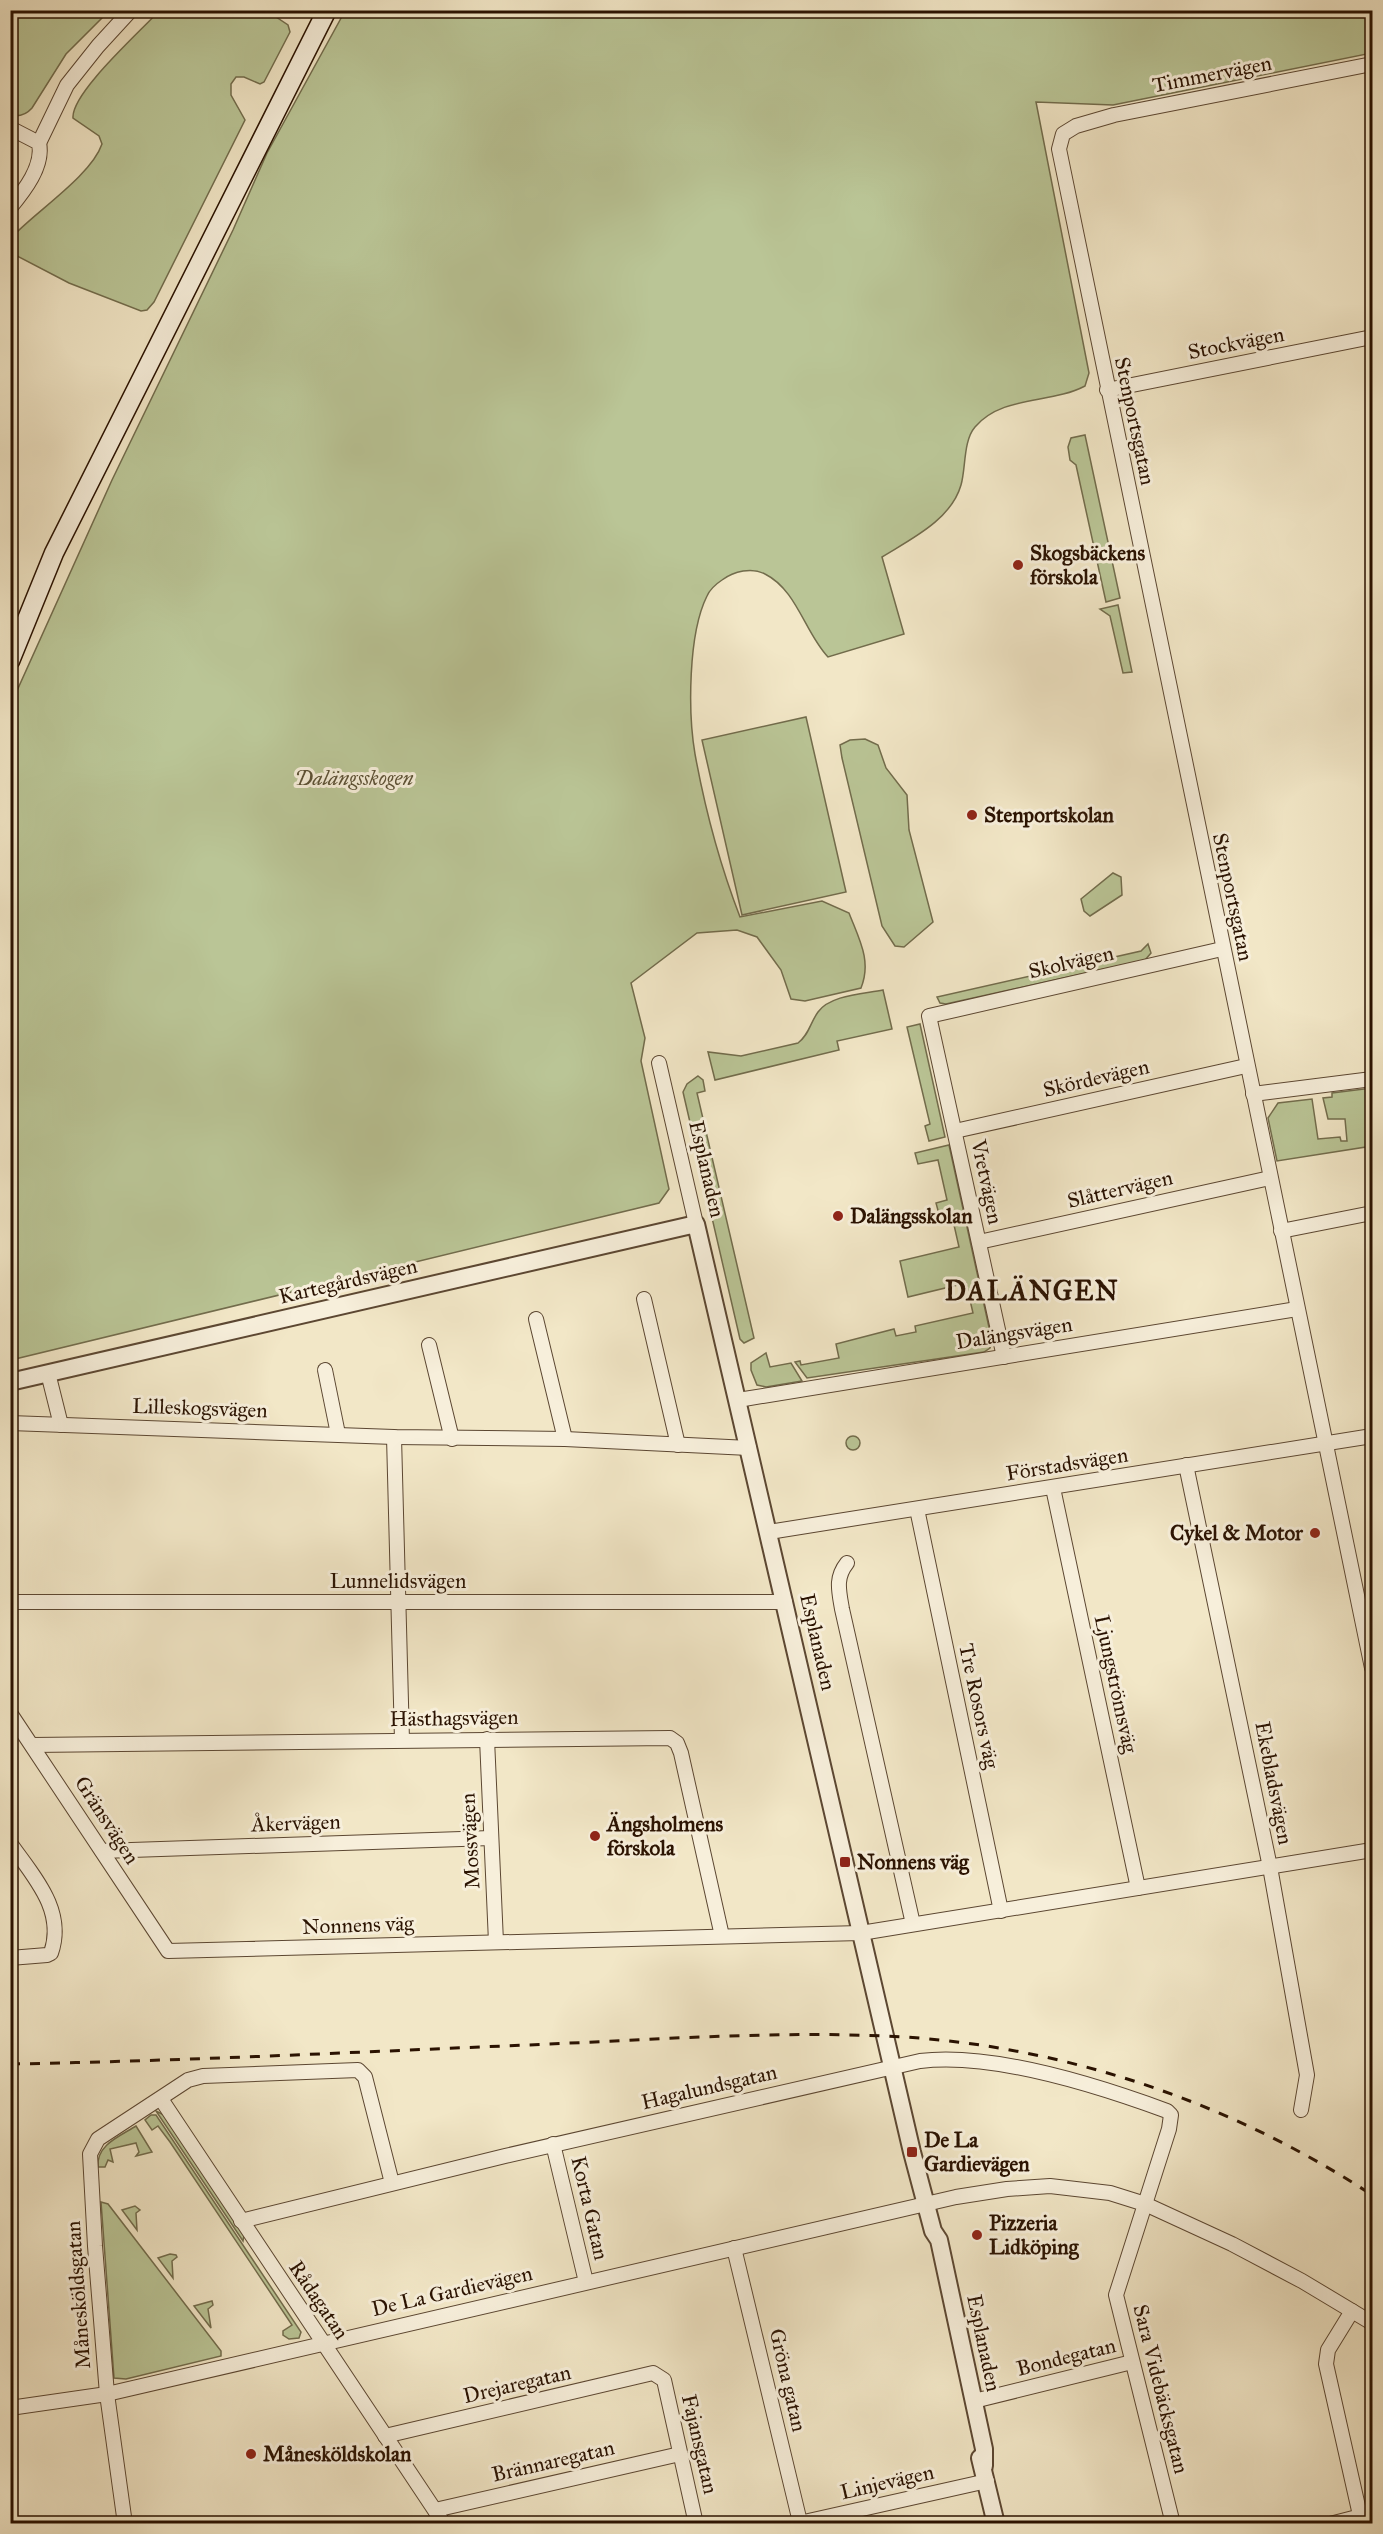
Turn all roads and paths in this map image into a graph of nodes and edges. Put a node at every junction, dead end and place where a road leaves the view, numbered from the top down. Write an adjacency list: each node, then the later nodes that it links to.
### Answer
1 (131, 10): 6 (street)
2 (327, 10): 10 (main road)
3 (1372, 64): 5 (street, Timmervägen)
4 (10, 128): 6 (street)
5 (1063, 134): 9 (street, Stenportsgatan)
6 (39, 143): 7 (street)
7 (10, 208)
8 (1372, 337): 9 (street, Stockvägen)
9 (1107, 390): 11 (street, Stenportsgatan)
10 (10, 661)
11 (1222, 949): 12 (street, Skolvägen); 14 (street, Stenportsgatan)
12 (928, 1016): 17 (street, Vretvägen)
13 (659, 1063): 20 (street, Esplanaden)
14 (1246, 1066): 16 (street, Stenportsgatan); 17 (street, Skördevägen)
15 (1372, 1079): 16 (street)
16 (1252, 1094): 18 (street, Stenportsgatan)
17 (955, 1131): 22 (street, Vretvägen)
18 (1270, 1178): 21 (street, Stenportsgatan); 22 (street, Slåttervägen)
19 (1372, 1213): 21 (street)
20 (696, 1224): 29 (street, Kartegårdsvägen); 31 (street, Esplanaden)
21 (1281, 1231): 24 (street, Stenportsgatan)
22 (979, 1242): 27 (street, Vretvägen)
23 (644, 1299): 40 (street)
24 (1297, 1309): 27 (street, Dalängsvägen); 39 (street, Stenportsgatan)
25 (536, 1319): 38 (street)
26 (429, 1345): 37 (street)
27 (1004, 1357): 31 (street, Dalängsvägen)
28 (325, 1370): 34 (street)
29 (48, 1373): 30 (street, Kartegårdsvägen); 33 (street)
30 (10, 1382)
31 (738, 1400): 41 (street, Esplanaden)
32 (10, 1423): 33 (street, Lilleskogsvägen)
33 (61, 1425): 34 (street, Lilleskogsvägen)
34 (338, 1434): 36 (street, Lilleskogsvägen)
35 (1372, 1436): 39 (street, Förstadsvägen)
36 (394, 1437): 37 (street, Lilleskogsvägen); 48 (street)
37 (452, 1439): 38 (street, Lilleskogsvägen)
38 (565, 1439): 40 (street, Lilleskogsvägen)
39 (1326, 1443): 42 (street, Förstadsvägen); 50 (street, Stenportsgatan)
40 (678, 1446): 41 (street, Lilleskogsvägen)
41 (749, 1448): 45 (street, Esplanaden)
42 (1186, 1466): 43 (street, Förstadsvägen); 59 (street, Ekebladsvägen)
43 (1053, 1488): 44 (street, Förstadsvägen); 60 (street, Ljungströmsväg)
44 (917, 1509): 45 (street, Förstadsvägen); 61 (street, Tre Rosors väg)
45 (769, 1532): 49 (street, Esplanaden)
46 (847, 1563): 62 (street)
47 (10, 1602): 48 (street, Lunnelidsvägen)
48 (398, 1602): 49 (street, Lunnelidsvägen); 53 (street)
49 (786, 1602): 63 (street, Esplanaden)
50 (1372, 1668)
51 (10, 1713): 54 (street, Gränsvägen)
52 (487, 1739): 53 (street, Hästhagsvägen); 55 (street, Mossvägen); 64 (street, Hästhagsvägen)
53 (402, 1740): 54 (street, Hästhagsvägen)
54 (32, 1744): 58 (street, Gränsvägen)
55 (491, 1838): 58 (street, Åkervägen); 65 (street, Mossvägen)
56 (10, 1843): 67 (street)
57 (1372, 1850): 59 (street, Nonnens väg)
58 (102, 1851): 66 (street, Gränsvägen)
59 (1270, 1867): 60 (street, Nonnens väg); 70 (street, Ekebladsvägen)
60 (1138, 1888): 61 (street, Nonnens väg)
61 (1000, 1911): 62 (street, Nonnens väg)
62 (913, 1924): 63 (street, Nonnens väg)
63 (861, 1934): 64 (street, Nonnens väg); 68 (street, Esplanaden)
64 (722, 1936): 65 (street, Nonnens väg)
65 (496, 1942): 66 (street, Nonnens väg)
66 (167, 1951)
67 (10, 1958)
68 (892, 2067): 71 (street, Hagalundsgatan); 72 (street, Hagalundsgatan); 75 (street, Esplanaden)
69 (161, 2099): 73 (street, Månesköldsgatan); 76 (street, Rådagatan); 85 (street, Månesköldsgatan)
70 (1301, 2110)
71 (1169, 2129): 74 (street, Sara Videbäcksgatan)
72 (553, 2144): 73 (street, Hagalundsgatan); 79 (street, Korta Gatan)
73 (392, 2184): 76 (street, Hagalundsgatan)
74 (1145, 2204): 75 (street, De La Gardievägen); 80 (street, De La Gardievägen); 83 (street, Sara Videbäcksgatan)
75 (927, 2205): 77 (street, Esplanaden); 78 (street, De La Gardievägen)
76 (241, 2221): 82 (street, Rådagatan)
77 (933, 2231): 86 (street, Esplanaden); 90 (street, Esplanaden)
78 (734, 2248): 79 (street, De La Gardievägen); 96 (street, Gröna gatan)
79 (586, 2282): 82 (street, De La Gardievägen)
80 (1352, 2311): 81 (street, De La Gardievägen); 92 (street)
81 (1372, 2323)
82 (322, 2343): 85 (street, De La Gardievägen); 88 (street, Rådagatan)
83 (1132, 2362): 86 (street, Bondegatan); 98 (street, Sara Videbäcksgatan)
84 (659, 2376): 88 (street, Drejaregatan); 89 (street, Fajansgatan)
85 (107, 2394): 87 (street, De La Gardievägen); 93 (street, Månesköldsgatan)
86 (974, 2401): 90 (street, Esplanaden)
87 (10, 2408)
88 (385, 2436): 91 (street, Rådagatan)
89 (680, 2454): 91 (street, Brännaregatan); 95 (street, Fajansgatan)
90 (985, 2473): 96 (street, Linjevägen); 97 (street, Esplanaden)
91 (435, 2510): 94 (street, Rådagatan)
92 (1361, 2520): 99 (street)
93 (125, 2523)
94 (444, 2523)
95 (696, 2523)
96 (797, 2523)
97 (996, 2523)
98 (1173, 2523)
99 (1330, 2523)

